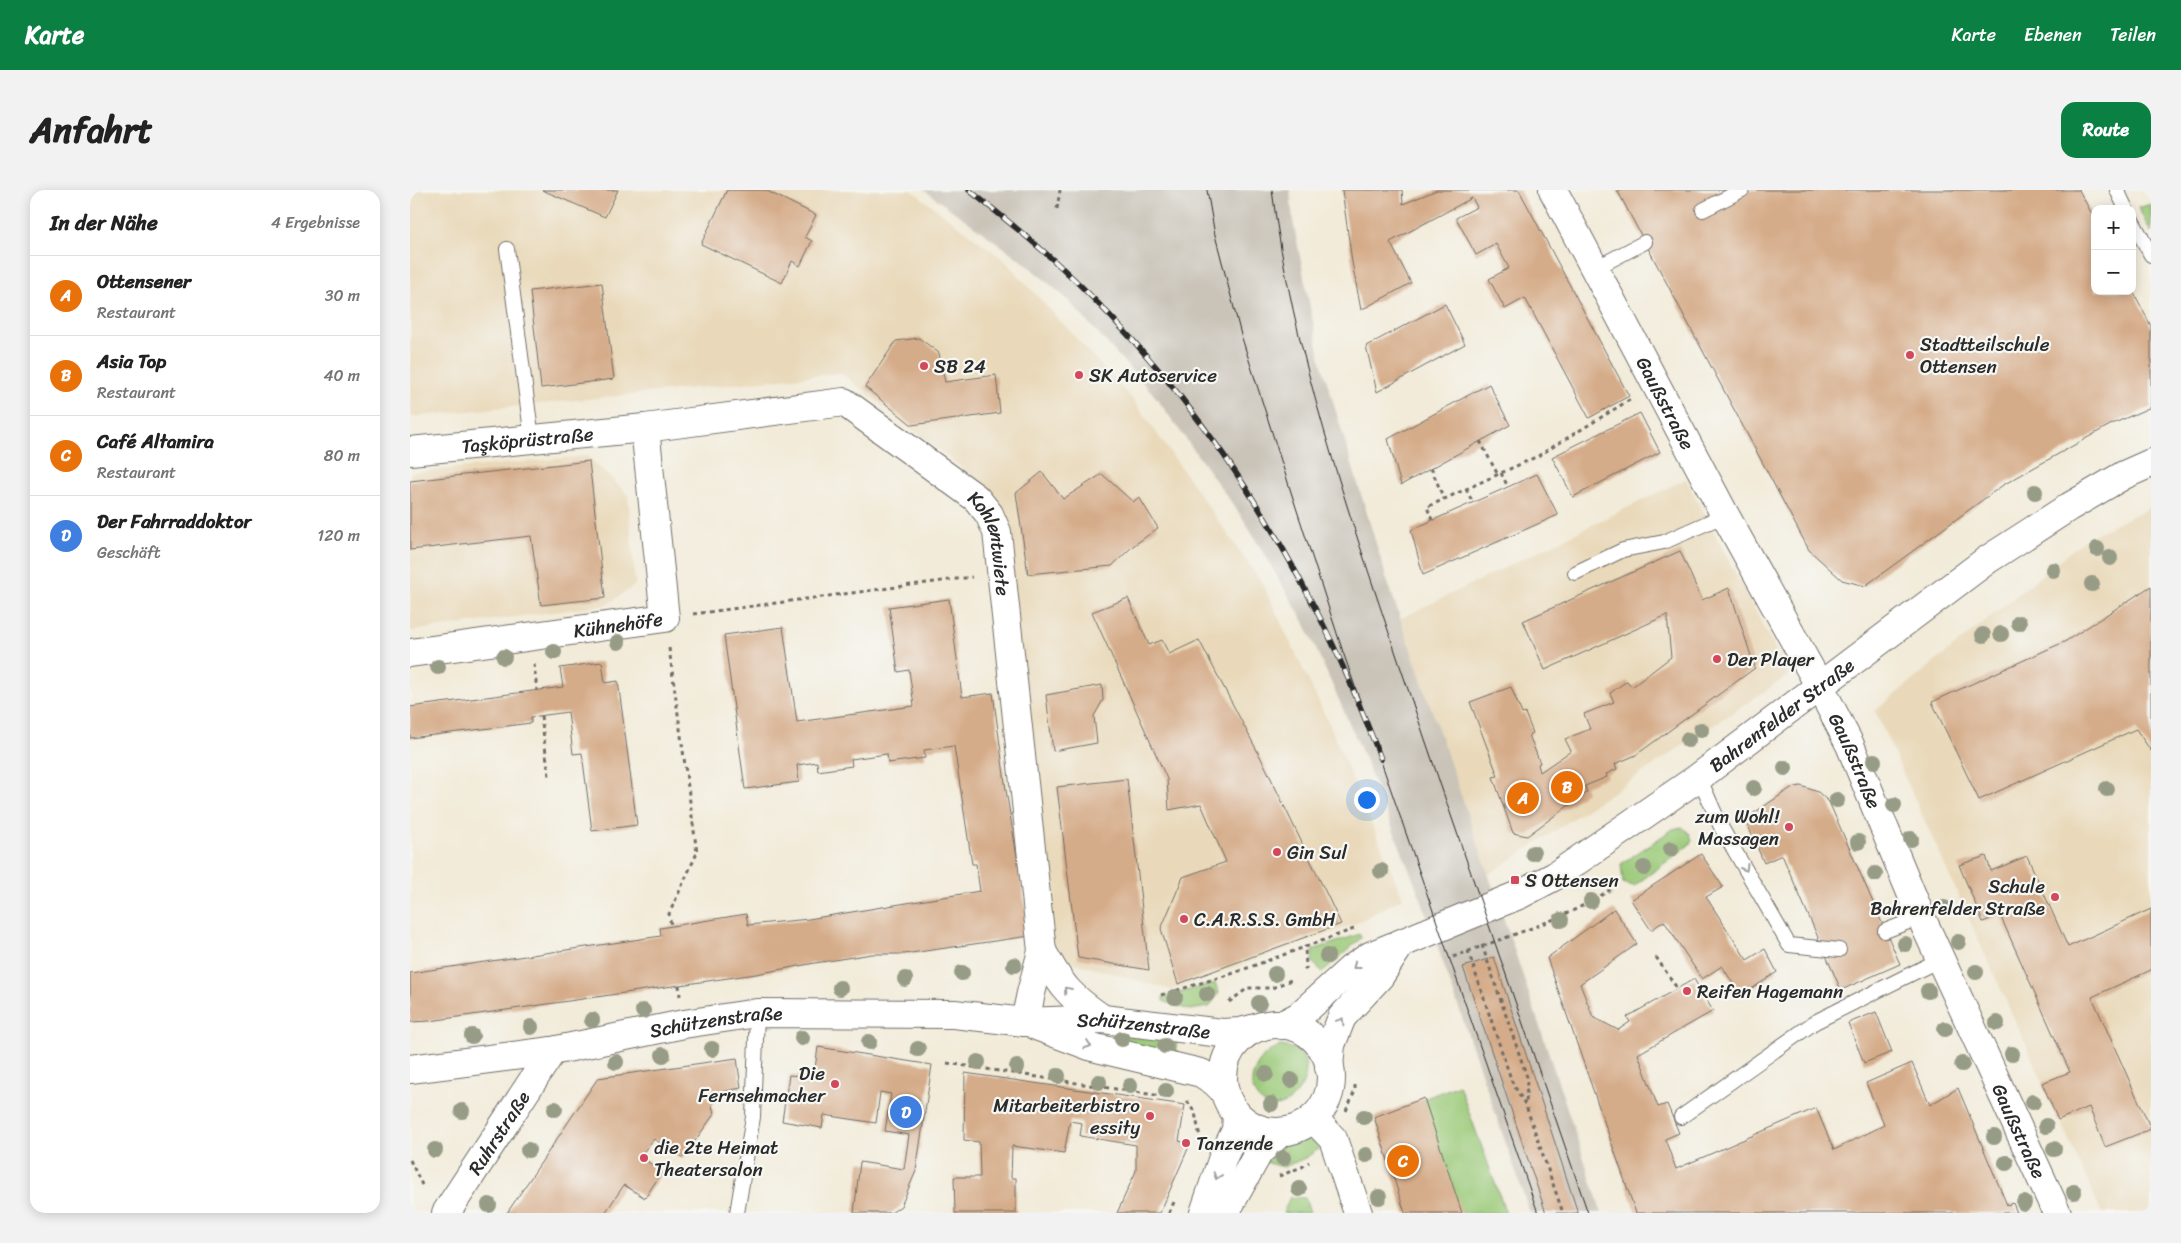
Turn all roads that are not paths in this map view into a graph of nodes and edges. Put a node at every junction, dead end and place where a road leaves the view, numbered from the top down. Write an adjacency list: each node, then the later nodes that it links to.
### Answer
1 (1553, 190): 10 (street, Gaußstraße)
2 (1742, 190): 5 (lane)
3 (2117, 190): 4 (lane)
4 (2124, 205)
5 (1703, 210)
6 (2136, 227): 9 (lane)
7 (1645, 242): 10 (lane)
8 (507, 249): 12 (lane)
9 (2151, 255)
10 (1594, 268): 15 (street, Gaußstraße)
11 (645, 428): 12 (street, Taşköprüstraße); 17 (street, Kühnehöfe); 24 (street, Kohlentwiete)
12 (532, 439): 13 (street, Taşköprüstraße)
13 (410, 451)
14 (2151, 463): 18 (street, Bahrenfelder Straße)
15 (1725, 516): 16 (lane); 18 (street, Gaußstraße)
16 (1575, 573)
17 (410, 653)
18 (1819, 685): 19 (street, Bahrenfelder Straße); 20 (street, Gaußstraße)
19 (1699, 777): 22 (street, Bahrenfelder Straße); 23 (lane, one-way to 23)
20 (1921, 917): 21 (lane); 25 (street, Gaußstraße)
21 (1885, 931)
22 (1400, 945): 29 (street, Bahrenfelder Straße, one-way to 29); 31 (street, one-way to 22)
23 (1839, 950)
24 (1042, 951): 27 (street, Kohlentwiete, one-way to 24); 28 (street, Kohlentwiete)
25 (1941, 959): 34 (lane); 42 (street, Gaußstraße)
26 (757, 1013): 28 (street, Schützenstraße); 30 (street, Schützenstraße); 38 (lane)
27 (1103, 1019): 28 (street, Schützenstraße); 29 (street, Schützenstraße)
28 (1025, 1022): 33 (street, Schützenstraße, one-way to 33)
29 (1271, 1026): 31 (street); 33 (street)
30 (552, 1052): 32 (street, Schützenstraße); 37 (street, Ruhrstraße)
31 (1329, 1068): 35 (street)
32 (410, 1069)
33 (1231, 1103): 36 (street); 39 (street, one-way to 39)
34 (1681, 1117)
35 (1313, 1118): 36 (street); 41 (street)
36 (1281, 1132): 40 (street)
37 (446, 1213)
38 (737, 1213)
39 (1204, 1213)
40 (1225, 1213)
41 (1358, 1213)
42 (2057, 1213)

